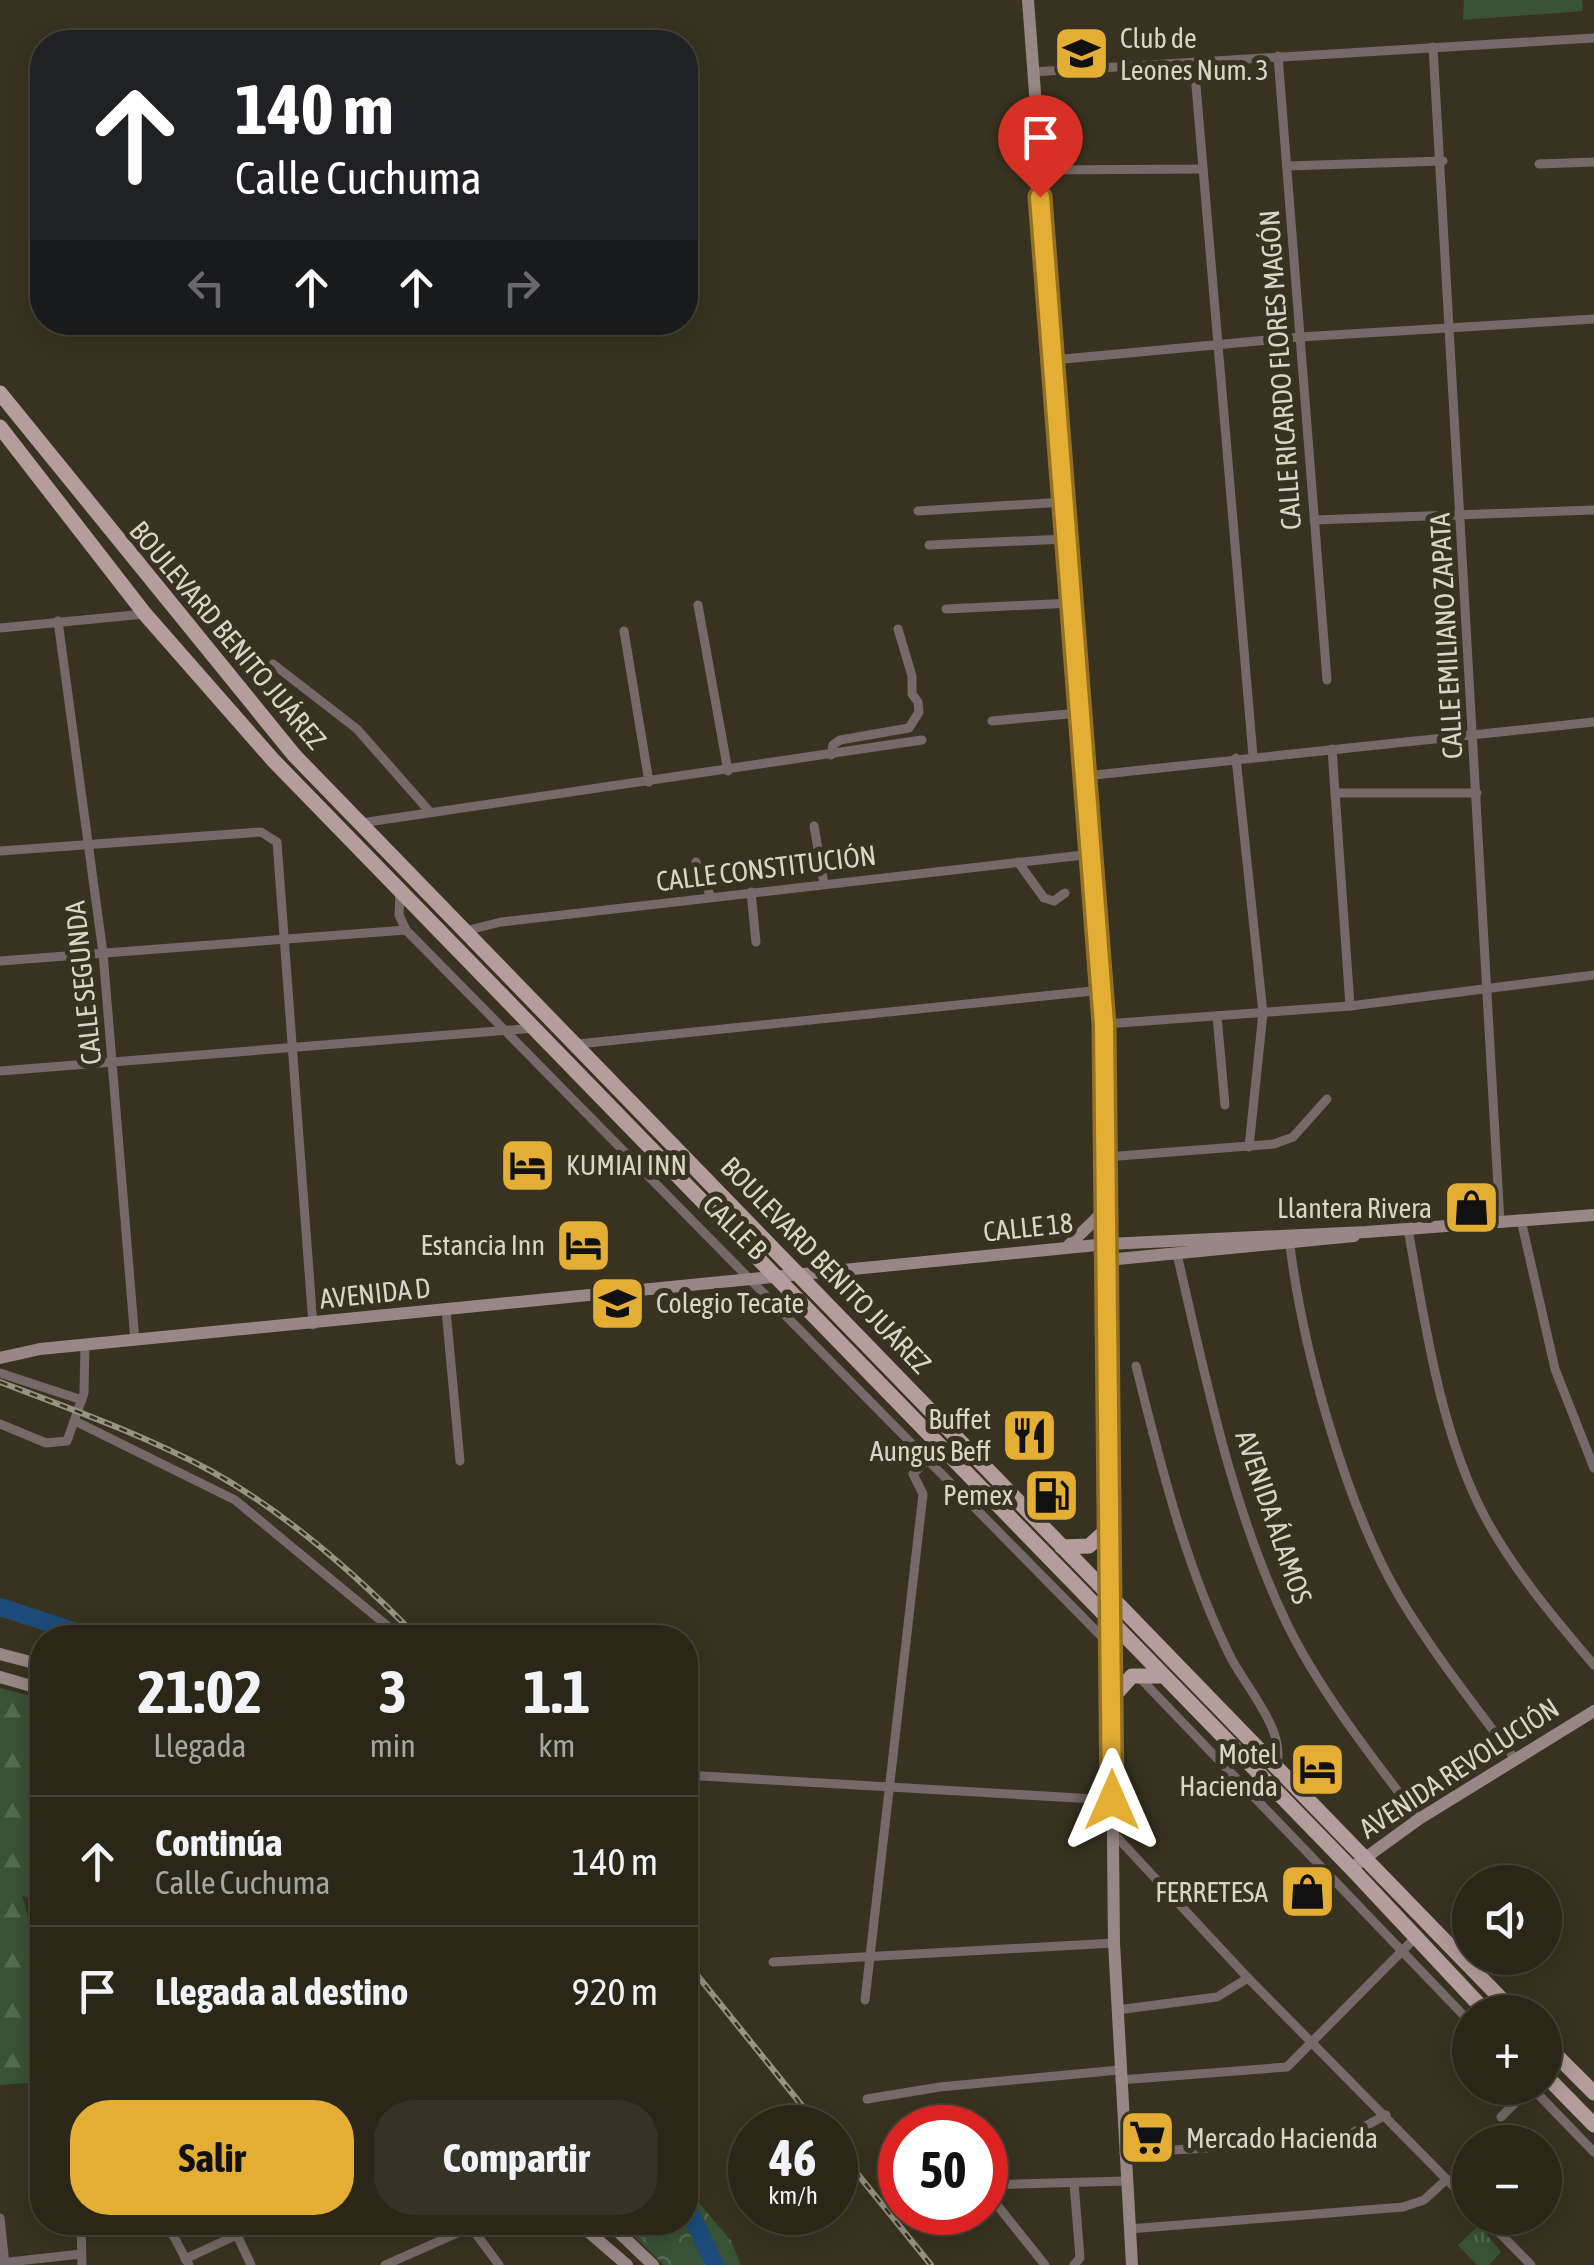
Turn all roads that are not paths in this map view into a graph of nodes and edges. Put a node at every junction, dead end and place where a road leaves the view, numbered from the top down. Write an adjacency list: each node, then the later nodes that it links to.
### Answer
1 (1028, 0): 6 (street)
2 (1594, 38): 3 (street)
3 (1433, 47): 4 (street); 7 (street, CALLE EMILIANO ZAPATA)
4 (1278, 56): 5 (street); 10 (street, CALLE RICARDO FLORES MAGÓN)
5 (1194, 62): 6 (street); 11 (street)
6 (1033, 72): 12 (street)
7 (1442, 162): 10 (street); 14 (street, CALLE EMILIANO ZAPATA)
8 (1594, 162): 9 (street)
9 (1539, 164)
10 (1287, 166): 15 (street, CALLE RICARDO FLORES MAGÓN)
11 (1203, 169): 12 (street); 16 (street)
12 (1038, 170): 17 (street)
13 (1594, 319): 14 (street)
14 (1451, 328): 15 (street); 23 (street, CALLE EMILIANO ZAPATA)
15 (1300, 337): 16 (street); 24 (street, CALLE RICARDO FLORES MAGÓN)
16 (1219, 347): 17 (street); 45 (street)
17 (1052, 360): 20 (street)
18 (0, 393): 49 (main road, BOULEVARD BENITO JUÁREZ)
19 (0, 428): 30 (main road, BOULEVARD BENITO JUÁREZ)
20 (1063, 502): 22 (street); 25 (street)
21 (1594, 510): 23 (street)
22 (918, 511)
23 (1462, 514): 24 (street); 41 (street, CALLE EMILIANO ZAPATA)
24 (1314, 520): 36 (street, CALLE RICARDO FLORES MAGÓN)
25 (1066, 539): 26 (street); 27 (street)
26 (929, 545)
27 (1071, 603): 29 (street); 37 (street)
28 (698, 605): 47 (street)
29 (946, 609)
30 (145, 614): 31 (street); 40 (main road, BOULEVARD BENITO JUÁREZ)
31 (58, 622): 32 (street); 56 (street, CALLE SEGUNDA)
32 (0, 628)
33 (898, 628): 44 (street)
34 (624, 632): 50 (street)
35 (273, 664): 53 (street)
36 (1326, 680)
37 (1080, 713): 38 (street); 48 (street)
38 (992, 721)
39 (1594, 722): 41 (street)
40 (246, 730): 49 (main road); 62 (main road, BOULEVARD BENITO JUÁREZ)
41 (1475, 734): 43 (street); 51 (street, CALLE EMILIANO ZAPATA)
42 (922, 740): 44 (street)
43 (1332, 749): 45 (street); 52 (street)
44 (831, 754): 47 (street)
45 (1252, 756): 46 (street)
46 (1236, 758): 48 (street); 77 (street)
47 (728, 771): 50 (street)
48 (1085, 776): 58 (street)
49 (319, 780): 54 (main road, BOULEVARD BENITO JUÁREZ)
50 (648, 782): 53 (street)
51 (1478, 792): 52 (street); 74 (street, CALLE EMILIANO ZAPATA)
52 (1335, 793): 76 (street)
53 (430, 812): 54 (street)
54 (362, 822): 67 (main road, BOULEVARD BENITO JUÁREZ)
55 (814, 826): 61 (street)
56 (90, 844): 57 (street); 68 (street); 71 (street, CALLE SEGUNDA)
57 (0, 851)
58 (1092, 854): 60 (street, CALLE CONSTITUCIÓN); 75 (street)
59 (696, 862): 65 (street)
60 (1018, 862): 61 (street, CALLE CONSTITUCIÓN); 64 (street)
61 (824, 884): 63 (street, CALLE CONSTITUCIÓN)
62 (400, 889): 66 (street); 69 (main road, BOULEVARD BENITO JUÁREZ)
63 (751, 892): 65 (street, CALLE CONSTITUCIÓN); 70 (street)
64 (1065, 892)
65 (710, 897): 67 (street, CALLE CONSTITUCIÓN)
66 (406, 930): 68 (street); 82 (street, CALLE B)
67 (467, 930): 69 (street, CALLE CONSTITUCIÓN); 80 (main road, BOULEVARD BENITO JUÁREZ)
68 (282, 938): 71 (street); 84 (street)
69 (448, 938): 81 (main road, BOULEVARD BENITO JUÁREZ)
70 (756, 942)
71 (102, 953): 72 (street); 85 (street, CALLE SEGUNDA)
72 (0, 961)
73 (1594, 975): 74 (street)
74 (1488, 988): 76 (street); 94 (street, CALLE EMILIANO ZAPATA)
75 (1102, 990): 79 (street); 83 (street)
76 (1350, 1006): 77 (street)
77 (1264, 1013): 78 (street); 89 (street)
78 (1216, 1016): 79 (street); 88 (street)
79 (1104, 1024): 90 (street)
80 (561, 1026): 81 (street); 83 (main road, BOULEVARD BENITO JUÁREZ)
81 (534, 1028): 82 (street); 102 (main road, BOULEVARD BENITO JUÁREZ)
82 (508, 1032): 84 (street); 103 (street, CALLE B)
83 (578, 1044): 101 (main road, BOULEVARD BENITO JUÁREZ)
84 (290, 1048): 85 (street); 105 (street)
85 (114, 1062): 86 (street); 106 (street, CALLE SEGUNDA)
86 (0, 1071)
87 (1327, 1099): 89 (street)
88 (1225, 1105)
89 (1249, 1146): 90 (street)
90 (1106, 1157): 91 (street)
91 (1106, 1210): 97 (street); 98 (street)
92 (1594, 1215): 93 (street, CALLE 18)
93 (1521, 1220): 94 (street, CALLE 18); 117 (street)
94 (1500, 1222): 95 (street, CALLE 18)
95 (1408, 1229): 96 (street, CALLE 18); 127 (street)
96 (1289, 1239): 97 (street, CALLE 18); 99 (street, CALLE 18); 134 (street)
97 (1107, 1244): 98 (street, CALLE 18); 100 (street)
98 (1066, 1248): 101 (street, CALLE 18)
99 (1177, 1254): 100 (street, CALLE 18); 139 (street, AVENIDA ÁLAMOS)
100 (1108, 1260): 118 (street)
101 (800, 1274): 102 (street, CALLE 18); 119 (main road, BOULEVARD BENITO JUÁREZ)
102 (774, 1277): 103 (street, CALLE 18); 114 (main road, BOULEVARD BENITO JUÁREZ)
103 (755, 1280): 104 (street, AVENIDA D); 115 (street, CALLE B)
104 (446, 1310): 105 (street, AVENIDA D); 116 (street)
105 (313, 1325): 106 (street, AVENIDA D)
106 (135, 1341): 107 (street, AVENIDA D)
107 (85, 1345): 108 (street, AVENIDA D); 111 (street)
108 (0, 1358)
109 (1136, 1366): 135 (street)
110 (0, 1373): 111 (street)
111 (82, 1400): 112 (street)
112 (75, 1421): 113 (street); 121 (street)
113 (0, 1424)
114 (940, 1448): 115 (street); 122 (main road, BOULEVARD BENITO JUÁREZ)
115 (927, 1460): 123 (street, CALLE B); 137 (street)
116 (460, 1461)
117 (1594, 1468)
118 (1108, 1529): 119 (main road); 120 (street)
119 (1062, 1547): 120 (main road, BOULEVARD BENITO JUÁREZ)
120 (1107, 1593): 122 (street); 125 (main road, BOULEVARD BENITO JUÁREZ)
121 (388, 1625)
122 (1111, 1625): 123 (street); 125 (main road); 129 (main road, BOULEVARD BENITO JUÁREZ)
123 (1111, 1646): 132 (street)
124 (0, 1654): 126 (street)
125 (1173, 1662): 135 (main road, BOULEVARD BENITO JUÁREZ)
126 (30, 1663)
127 (1594, 1666)
128 (1137, 1675): 129 (main road); 132 (main road); 142 (street)
129 (1160, 1676): 141 (main road, BOULEVARD BENITO JUÁREZ)
130 (0, 1677): 131 (street)
131 (30, 1686)
132 (1112, 1698): 138 (street)
133 (1594, 1711): 134 (street, AVENIDA REVOLUCIÓN)
134 (1515, 1759): 139 (street, AVENIDA REVOLUCIÓN)
135 (1275, 1768): 141 (main road, BOULEVARD BENITO JUÁREZ)
136 (698, 1776): 137 (street)
137 (888, 1788): 138 (street); 146 (street)
138 (1112, 1800): 140 (street)
139 (1419, 1819): 141 (street, AVENIDA REVOLUCIÓN)
140 (1113, 1833): 144 (street); 148 (street)
141 (1357, 1864): 142 (street); 143 (main road, BOULEVARD BENITO JUÁREZ); 150 (main road, BOULEVARD BENITO JUÁREZ)
142 (1338, 1884): 145 (street)
143 (1416, 1938): 145 (street); 149 (main road, BOULEVARD BENITO JUÁREZ)
144 (1114, 1943): 146 (street); 153 (street)
145 (1403, 1951): 152 (street); 154 (street)
146 (870, 1958): 147 (street); 151 (street)
147 (773, 1962)
148 (1248, 1978): 153 (street); 154 (street)
149 (1470, 1995)
150 (1496, 1995)
151 (865, 2000)
152 (1452, 2003)
153 (1117, 2010): 156 (street)
154 (1313, 2046): 156 (street); 162 (street)
155 (1562, 2061): 158 (main road)
156 (1120, 2075): 159 (street); 166 (street)
157 (1562, 2092): 164 (main road)
158 (1594, 2094)
159 (868, 2099)
160 (1513, 2105): 163 (street)
161 (1548, 2105): 165 (street)
162 (1386, 2115): 166 (street); 167 (street)
163 (1501, 2117)
164 (1594, 2124)
165 (1594, 2152)
166 (1124, 2153): 169 (street)
167 (1447, 2179): 170 (street); 174 (street)
168 (1074, 2182): 169 (street); 171 (street); 193 (street)
169 (1126, 2182): 174 (street)
170 (1452, 2184)
171 (1008, 2186)
172 (0, 2218): 186 (street)
173 (1008, 2218): 192 (street)
174 (1129, 2229): 194 (street)
175 (81, 2235): 184 (street)
176 (172, 2235): 185 (street)
177 (446, 2235): 188 (street)
178 (477, 2235): 189 (street)
179 (592, 2235): 190 (street)
180 (622, 2235): 191 (street)
181 (1501, 2235): 183 (street)
182 (237, 2236): 185 (street); 187 (street)
183 (1521, 2255): 195 (street); 196 (street)
184 (82, 2260): 186 (street)
185 (186, 2262)
186 (3, 2264)
187 (251, 2265)
188 (385, 2265)
189 (499, 2265)
190 (627, 2265)
191 (653, 2265)
192 (1045, 2265)
193 (1074, 2265)
194 (1132, 2265)
195 (1511, 2265)
196 (1531, 2265)

